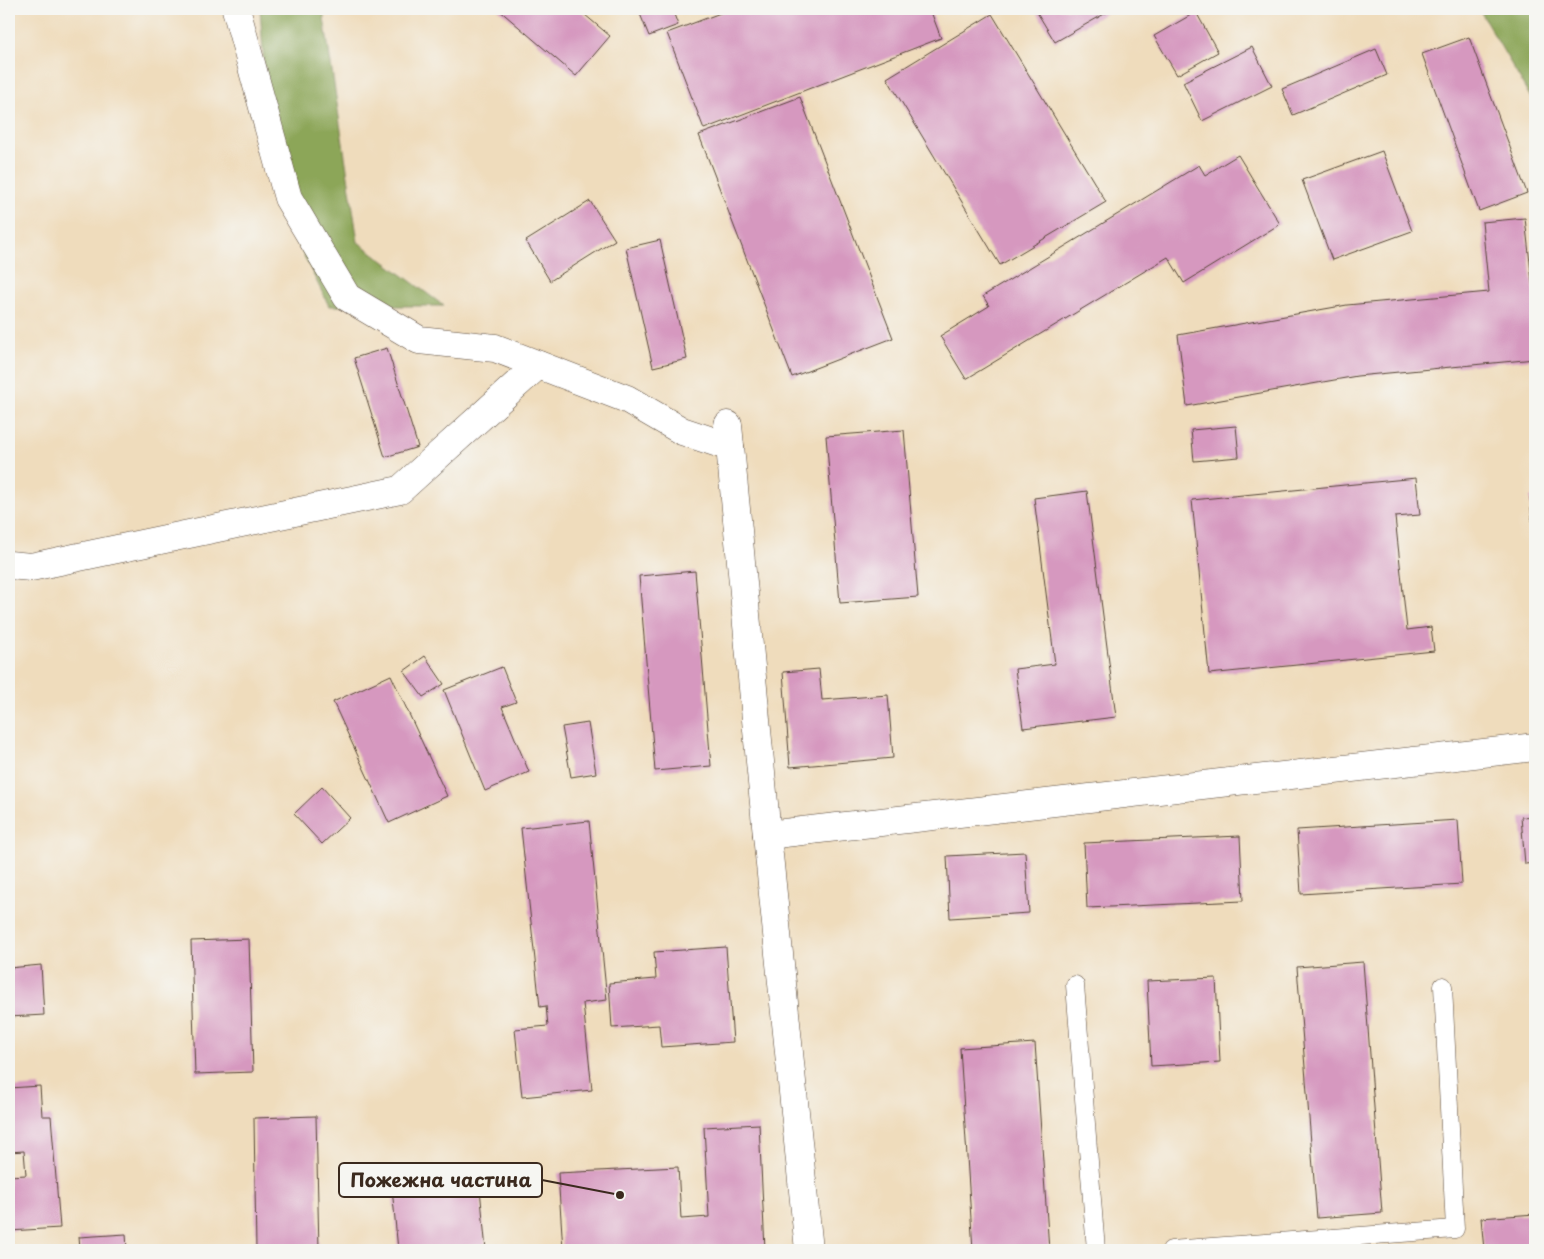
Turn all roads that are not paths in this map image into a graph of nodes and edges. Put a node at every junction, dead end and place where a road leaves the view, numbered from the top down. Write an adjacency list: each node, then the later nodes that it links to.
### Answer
1 (236, 9): 2 (street)
2 (538, 365): 3 (street); 5 (street)
3 (9, 565)
4 (1535, 747): 5 (street)
5 (767, 835): 8 (street)
6 (1075, 985): 9 (lane)
7 (1443, 986): 10 (lane)
8 (809, 1250)
9 (1096, 1250)
10 (1171, 1250)

